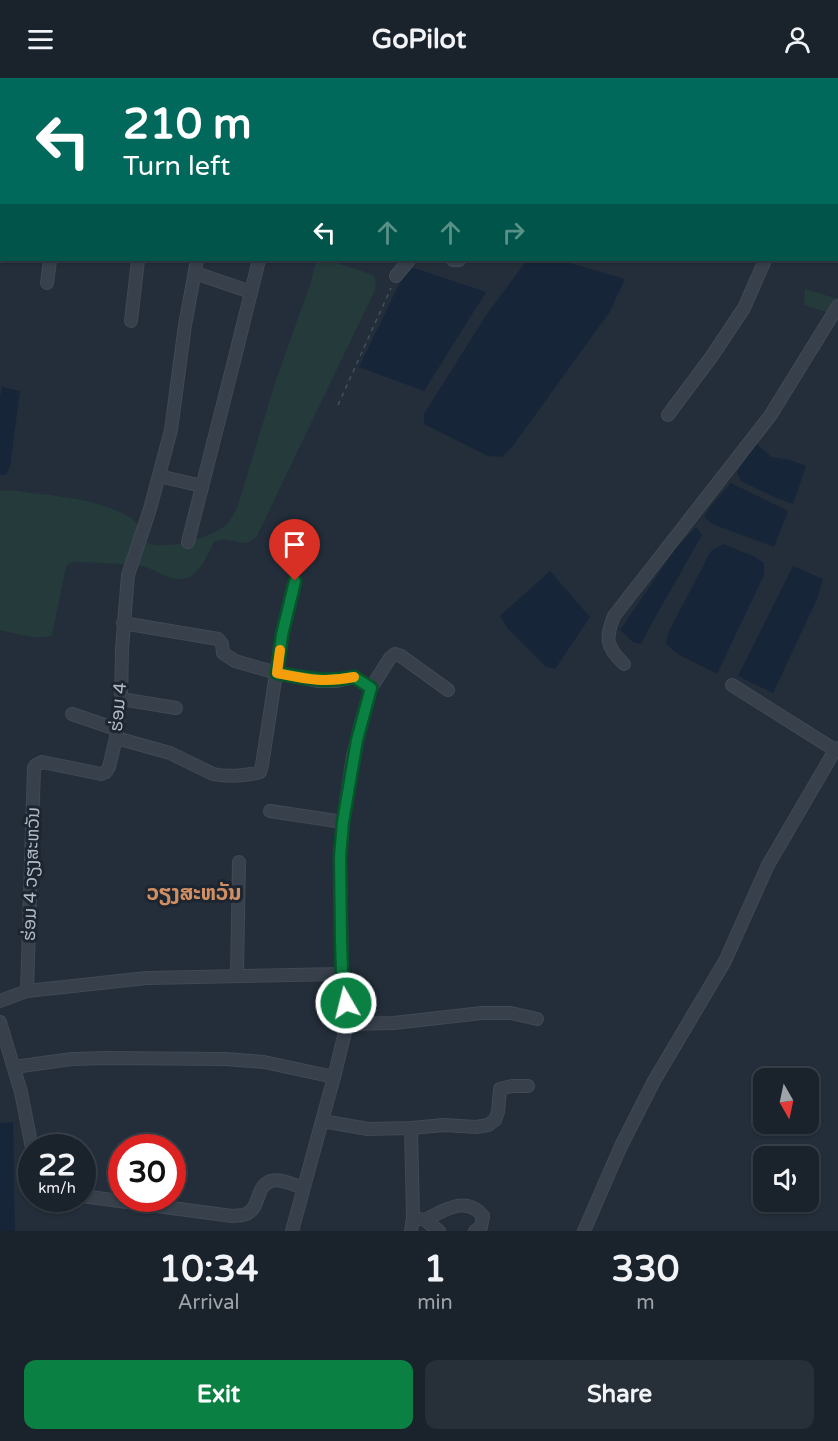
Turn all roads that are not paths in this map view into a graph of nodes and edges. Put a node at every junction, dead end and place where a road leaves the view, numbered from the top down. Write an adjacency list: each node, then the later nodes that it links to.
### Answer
1 (50, 261): 9 (street)
2 (138, 261): 12 (street)
3 (197, 261): 7 (street, ຮ່ອມ 4)
4 (259, 261): 10 (street)
5 (408, 261): 8 (street)
6 (765, 261): 13 (street)
7 (195, 273): 10 (street); 14 (street, ຮ່ອມ 4)
8 (396, 276)
9 (47, 283)
10 (251, 291): 15 (street)
11 (838, 306): 19 (street)
12 (131, 321)
13 (668, 415)
14 (159, 476): 15 (street); 18 (street, ຮ່ອມ 4)
15 (202, 486): 16 (street)
16 (188, 542)
17 (295, 581): 20 (street)
18 (123, 622): 20 (street); 24 (street, ຮ່ອມ 4)
19 (624, 664)
20 (277, 673): 22 (street); 27 (street)
21 (732, 685): 28 (street)
22 (371, 688): 23 (street); 31 (street)
23 (448, 690)
24 (121, 699): 25 (street); 27 (street, ຮ່ອມ 4)
25 (176, 708)
26 (72, 714): 27 (street)
27 (116, 733): 29 (street, ຮ່ອມ 4)
28 (836, 749): 52 (street)
29 (42, 762): 35 (street, ຮ່ອມ 4 ວຽງສະຫວັນ)
30 (270, 811): 31 (street)
31 (343, 822): 33 (street)
32 (239, 862): 34 (street)
33 (342, 974): 34 (street); 39 (street)
34 (237, 975): 35 (street)
35 (27, 991): 36 (street)
36 (0, 1001)
37 (537, 1018): 39 (street)
38 (0, 1022): 40 (street)
39 (346, 1024): 41 (street)
40 (14, 1067): 41 (street); 45 (street)
41 (334, 1077): 43 (street)
42 (528, 1086): 44 (street)
43 (322, 1121): 44 (street); 46 (street)
44 (411, 1128): 48 (street)
45 (29, 1134)
46 (303, 1188): 47 (street); 49 (street)
47 (96, 1198)
48 (417, 1223): 50 (street); 51 (street)
49 (292, 1231)
50 (439, 1231)
51 (475, 1231)
52 (584, 1231)

